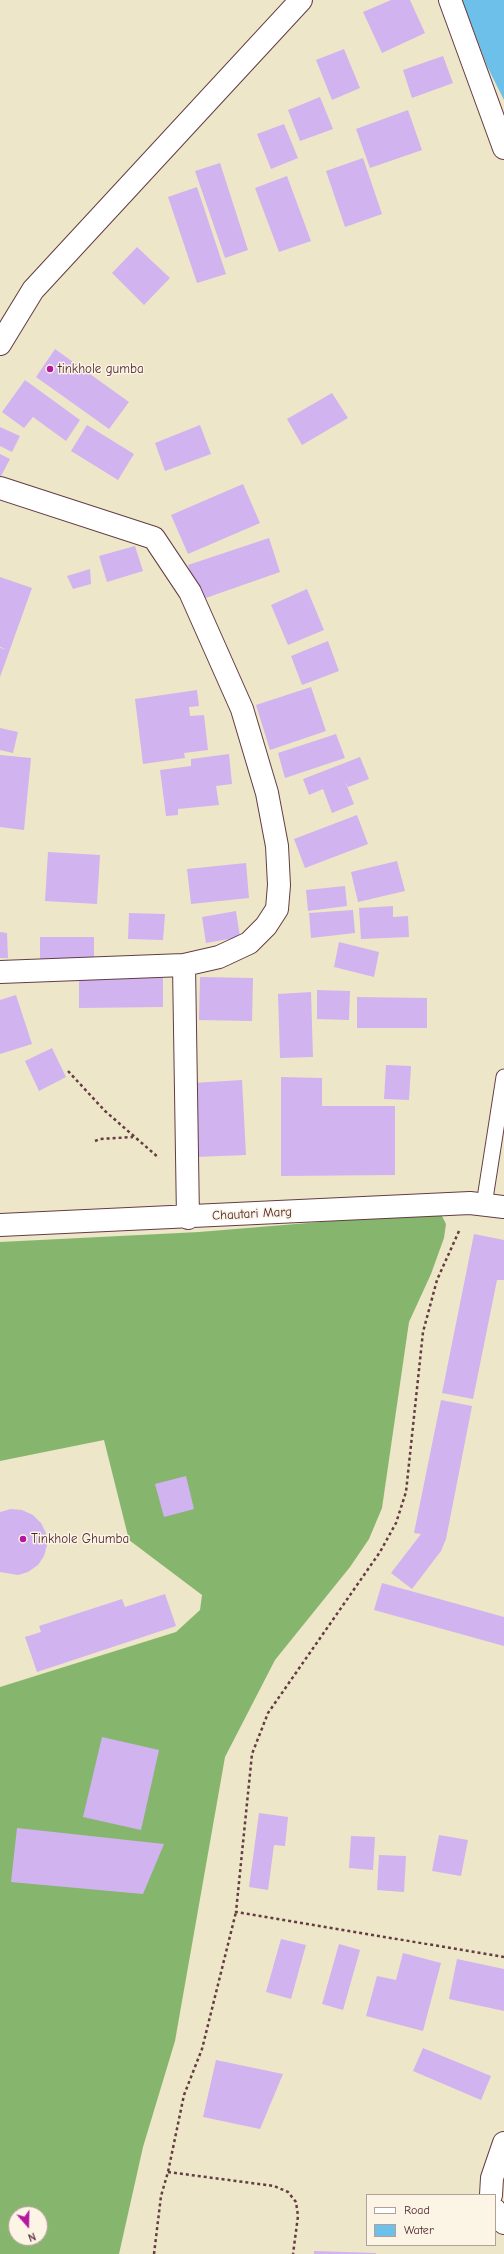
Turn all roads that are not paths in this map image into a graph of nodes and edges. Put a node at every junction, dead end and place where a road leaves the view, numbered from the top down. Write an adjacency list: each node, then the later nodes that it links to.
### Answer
1 (301, 0): 4 (street)
2 (450, 0): 3 (street)
3 (504, 148)
4 (0, 344)
5 (0, 488): 6 (street)
6 (184, 965): 7 (street); 10 (street)
7 (0, 972)
8 (504, 1077): 9 (lane)
9 (486, 1205): 10 (street, Chautari Marg)
10 (188, 1218): 11 (street, Chautari Marg)
11 (0, 1225)
12 (504, 2143): 13 (street)
13 (491, 2194)
14 (496, 2211): 15 (street)
15 (504, 2223)

